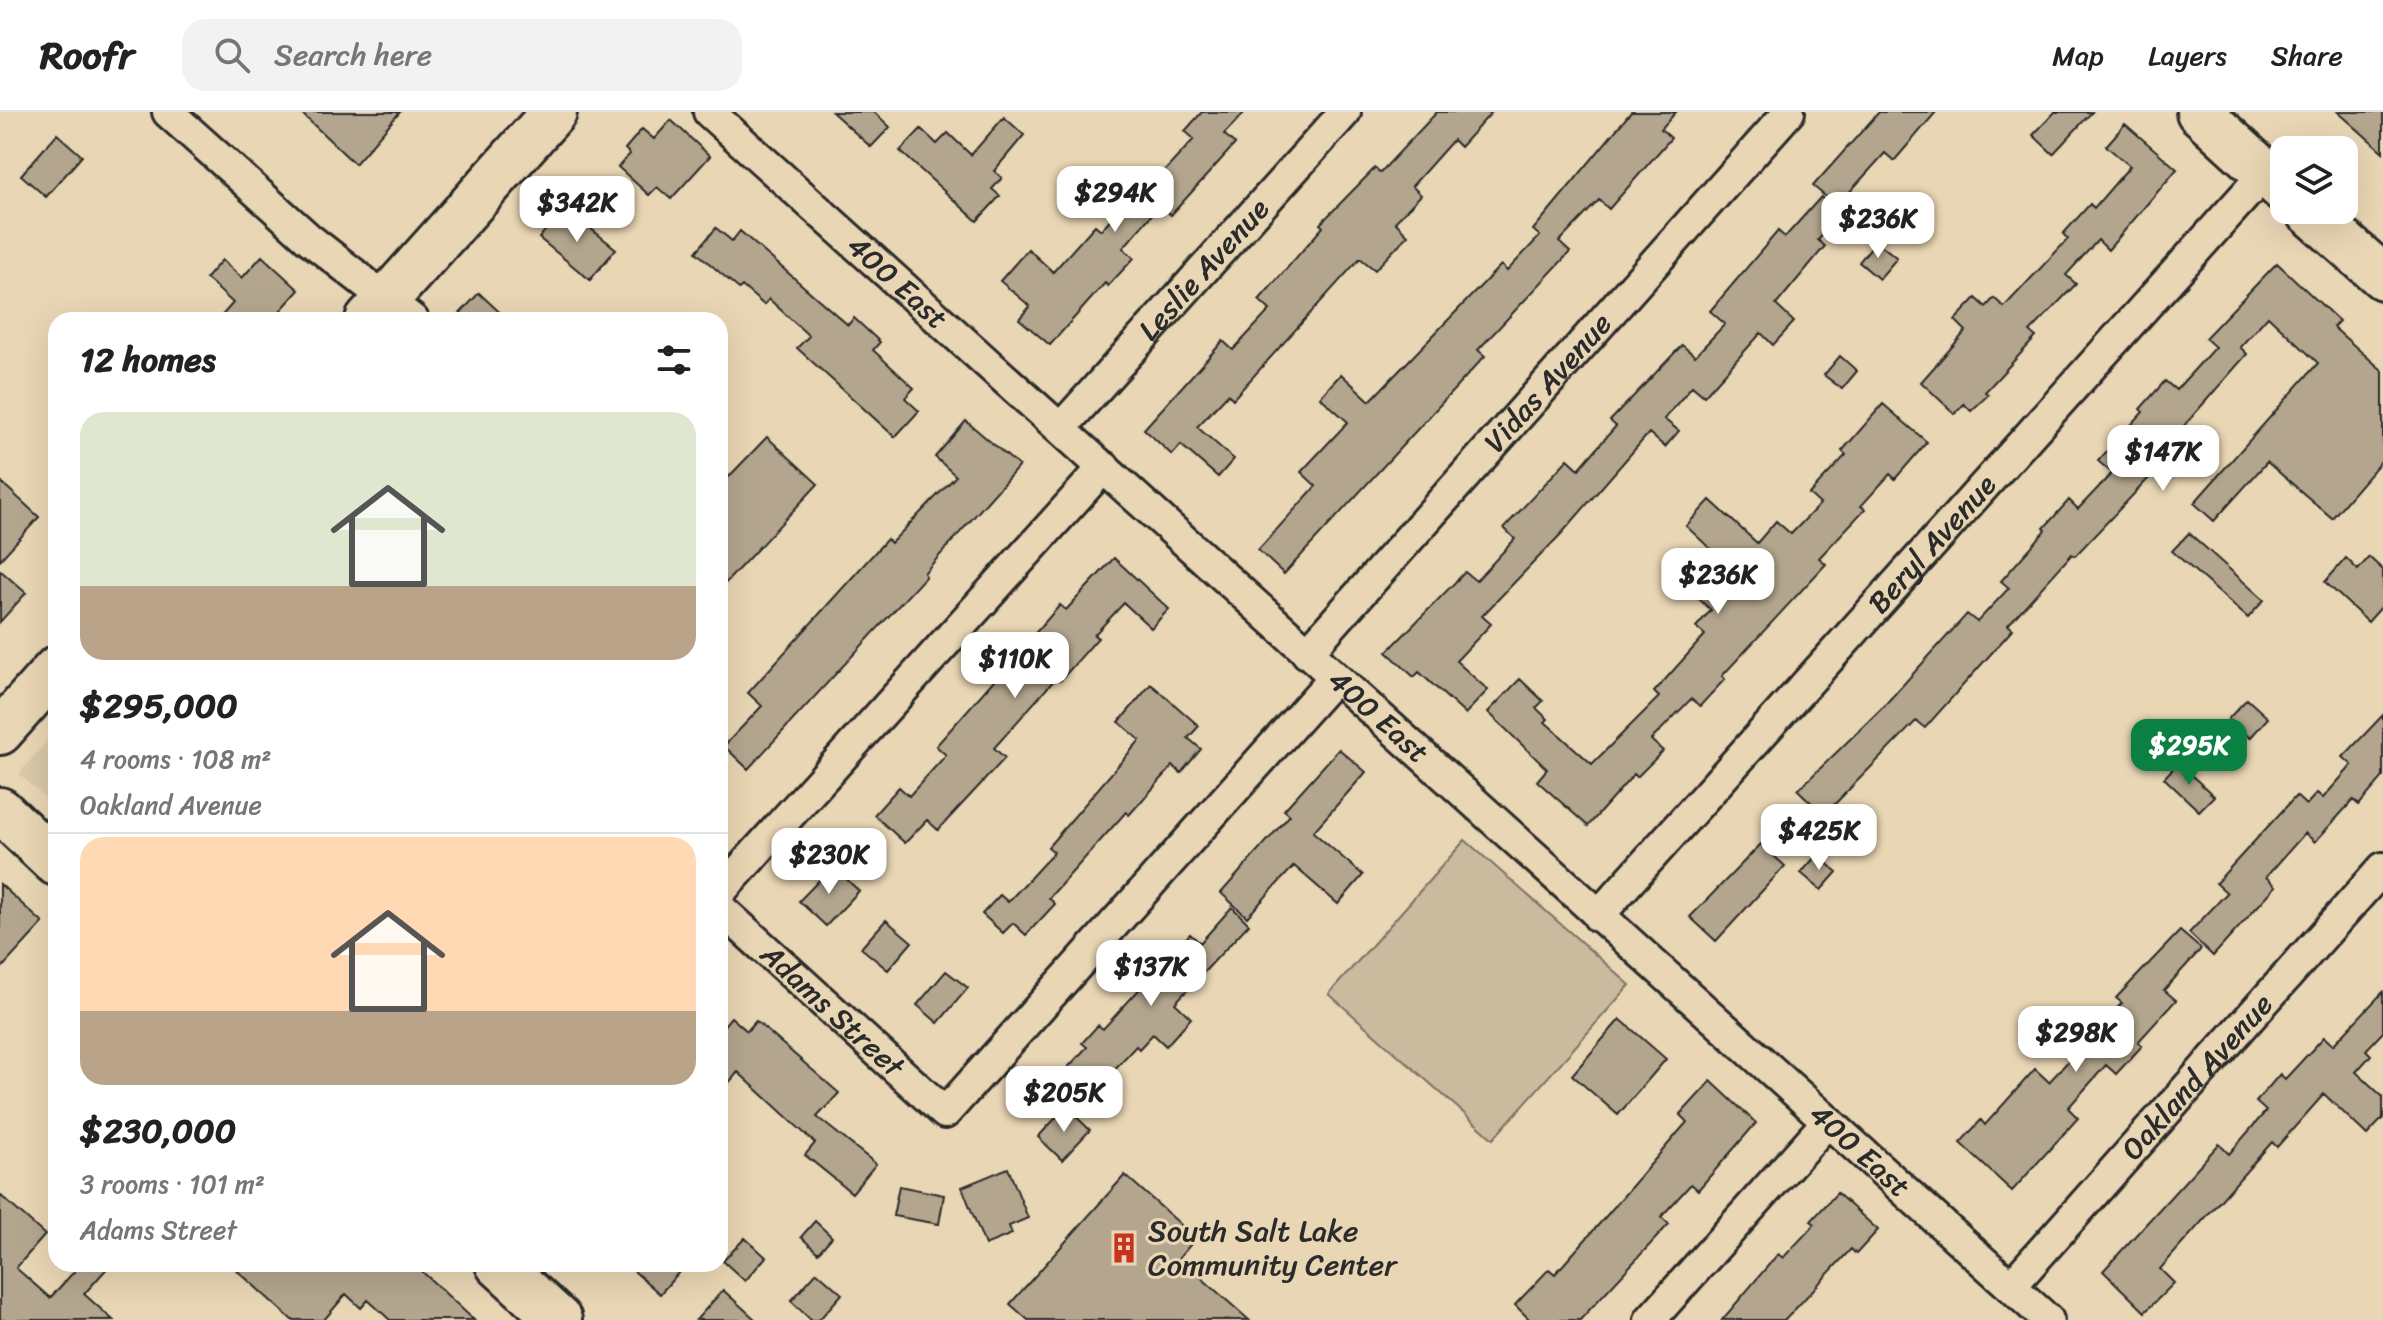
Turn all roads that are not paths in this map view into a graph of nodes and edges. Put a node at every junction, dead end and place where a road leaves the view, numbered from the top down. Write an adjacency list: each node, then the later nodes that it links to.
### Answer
1 (168, 112): 11 (street)
2 (554, 112): 12 (street)
3 (709, 112): 13 (street, 400 East)
4 (1345, 112): 13 (street, Leslie Avenue)
5 (1789, 112): 15 (street, Vidas Avenue)
6 (2217, 118): 7 (street)
7 (2270, 176)
8 (2270, 186): 24 (street, Beryl Avenue)
9 (2323, 224): 10 (street)
10 (2383, 277)
11 (388, 312)
12 (390, 312)
13 (1062, 427): 14 (street, 400 East)
14 (1104, 467): 15 (street, 400 East); 22 (street)
15 (1307, 653): 17 (street, 400 East)
16 (48, 678): 18 (street)
17 (1334, 678): 23 (street, Adams Street); 24 (street, 400 East)
18 (0, 732)
19 (0, 810): 20 (street)
20 (48, 855)
21 (2383, 868): 27 (street, Oakland Avenue)
22 (728, 883)
23 (728, 915)
24 (1598, 916): 25 (street, 400 East)
25 (1828, 1121): 27 (street, 400 East); 29 (street)
26 (507, 1272): 28 (street)
27 (2011, 1286): 30 (street, 400 East)
28 (559, 1320)
29 (1650, 1320)
30 (2048, 1320)

